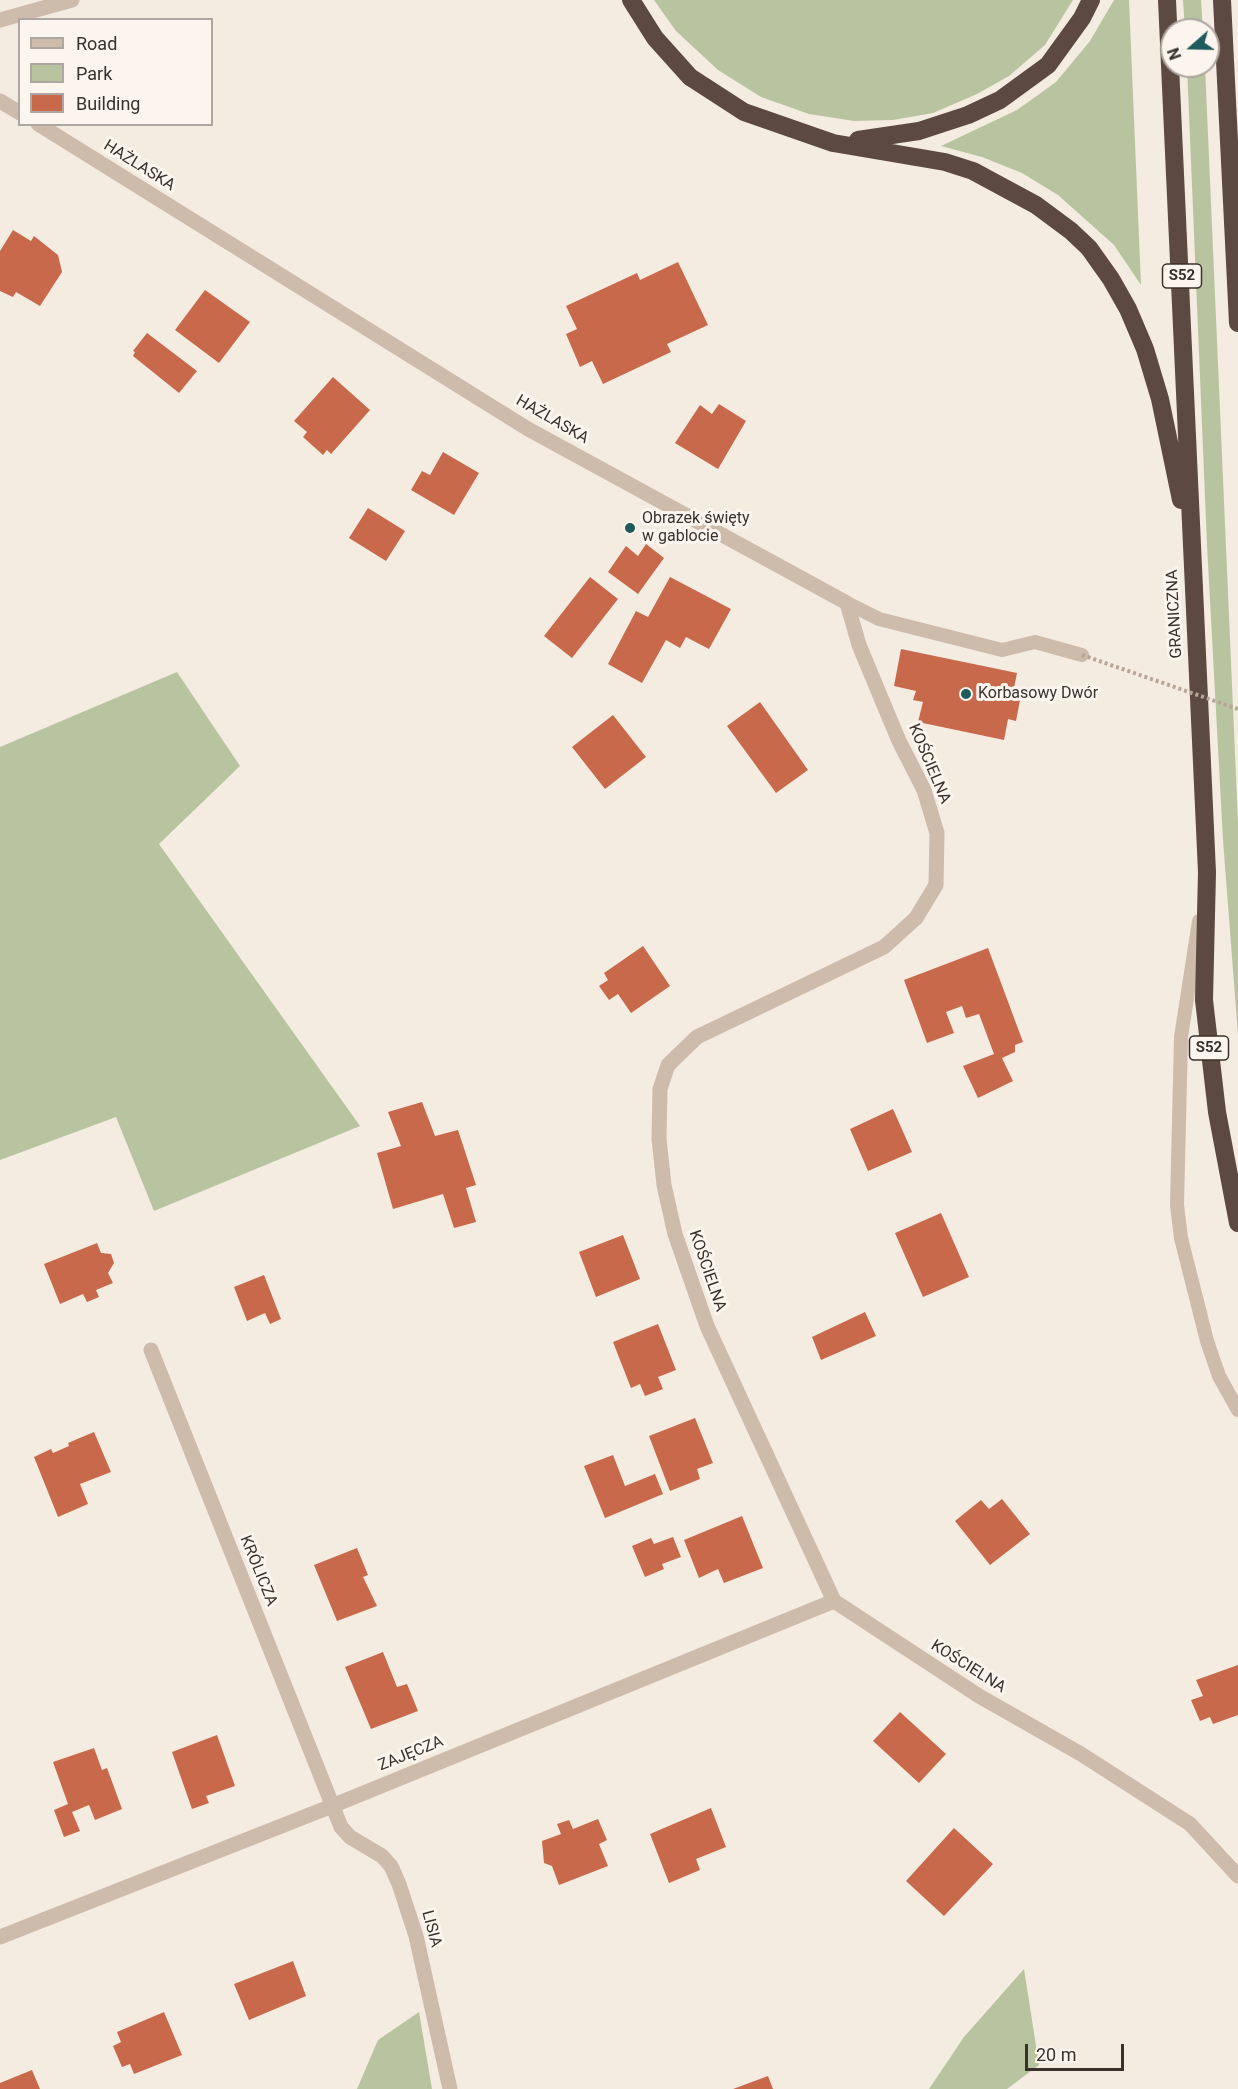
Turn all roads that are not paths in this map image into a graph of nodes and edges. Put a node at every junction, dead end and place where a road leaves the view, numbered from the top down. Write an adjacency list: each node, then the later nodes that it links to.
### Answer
1 (72, 0): 6 (street)
2 (631, 0): 10 (highway)
3 (1091, 0): 10 (highway)
4 (1167, 0): 14 (highway, GRANICZNA / S52)
5 (1222, 0): 11 (highway)
6 (0, 20)
7 (0, 101): 8 (street)
8 (18, 112)
9 (42, 126): 15 (street, HAŻLASKA)
10 (833, 143): 14 (highway)
11 (1233, 195): 12 (highway); 13 (highway)
12 (1238, 224)
13 (1238, 323)
14 (1191, 553): 17 (highway, GRANICZNA / S52)
15 (847, 603): 16 (lane, HAŻLASKA); 21 (street, KOŚCIELNA)
16 (1082, 655)
17 (1207, 872): 18 (highway, GRANICZNA / S52); 20 (lane)
18 (1238, 1223)
19 (151, 1350): 22 (street, KRÓLICZA)
20 (1238, 1410)
21 (834, 1601): 22 (street, ZAJĘCZA); 23 (street, KOŚCIELNA)
22 (332, 1806): 24 (street, ZAJĘCZA); 25 (street, LISIA)
23 (1238, 1876)
24 (0, 1937)
25 (450, 2089)

